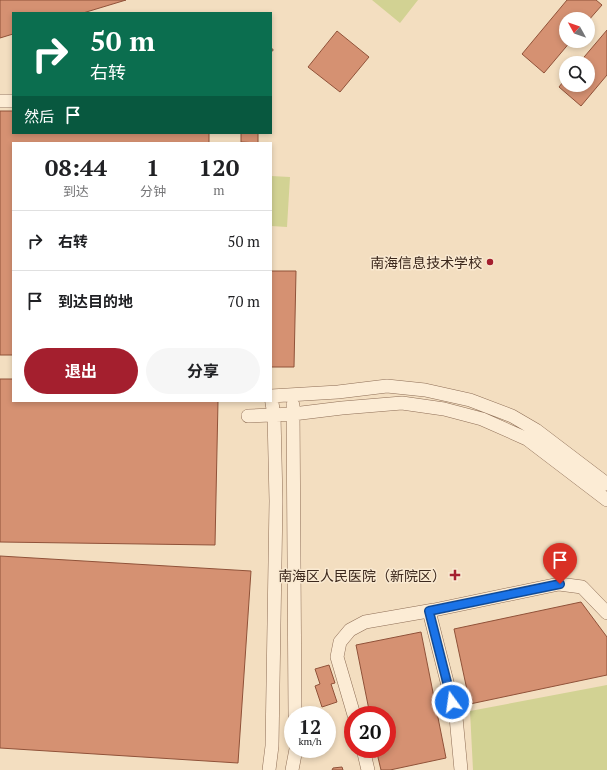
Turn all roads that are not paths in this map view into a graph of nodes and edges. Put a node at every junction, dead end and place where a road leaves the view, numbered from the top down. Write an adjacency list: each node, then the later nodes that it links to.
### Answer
1 (0, 101): 2 (street)
2 (12, 101)
3 (292, 395): 4 (street); 6 (street); 9 (street)
4 (272, 397)
5 (272, 402): 7 (street)
6 (293, 414): 7 (street); 10 (street); 13 (street)
7 (274, 415): 8 (street); 17 (street)
8 (248, 416)
9 (607, 484)
10 (607, 500)
11 (429, 611): 12 (street); 14 (street); 20 (street)
12 (607, 613)
13 (295, 706)
14 (351, 706)
15 (294, 758): 18 (street)
16 (365, 758): 19 (street)
17 (269, 770)
18 (292, 770)
19 (368, 770)
20 (460, 770)

